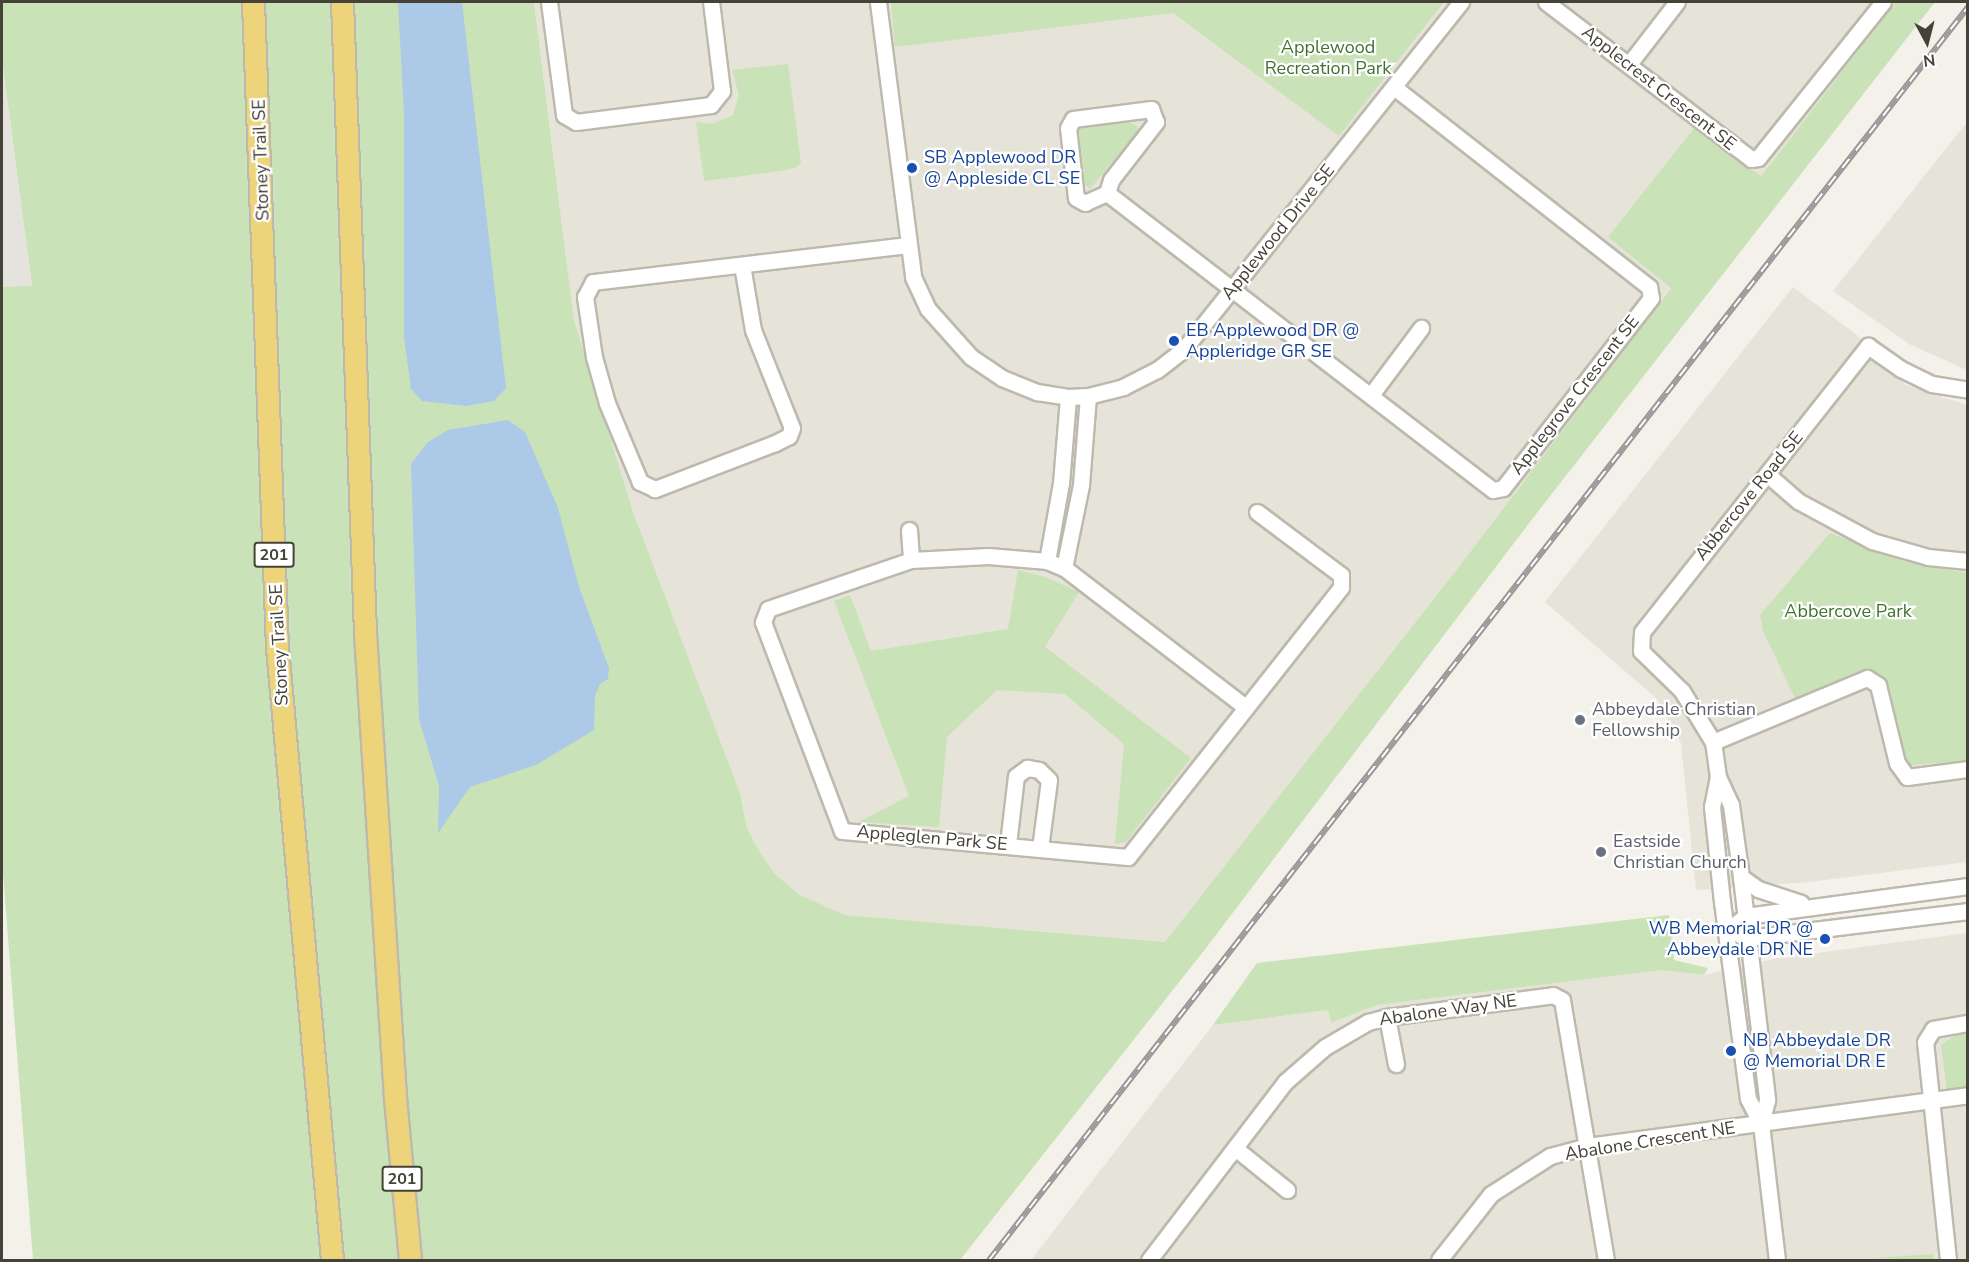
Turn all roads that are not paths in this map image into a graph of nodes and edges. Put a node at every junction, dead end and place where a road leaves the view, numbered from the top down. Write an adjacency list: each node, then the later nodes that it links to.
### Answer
1 (253, 2): 52 (highway, Stoney Trail SE / 201)
2 (342, 2): 53 (highway, 201)
3 (549, 2): 4 (street)
4 (711, 2)
5 (878, 2): 13 (street, Applewood Drive SE)
6 (1461, 2): 11 (street, Applewood Drive SE)
7 (1546, 2): 10 (street, Applecrest Crescent SE)
8 (1677, 2): 10 (street)
9 (1883, 2): 10 (street, Applecrest Crescent SE)
10 (1629, 64)
11 (1395, 88): 15 (street, Applewood Drive SE); 18 (street, Applegrove Crescent SE)
12 (1107, 193): 12 (street); 15 (street, Applegrove Crescent SE)
13 (909, 245): 14 (street); 20 (street, Applewood Drive SE)
14 (742, 265): 14 (street)
15 (1233, 288): 18 (street, Applegrove Crescent SE); 19 (street, Applewood Drive SE)
16 (1421, 328): 18 (street)
17 (1968, 390): 21 (street, Abbercove Road SE)
18 (1371, 395)
19 (1088, 396): 20 (street, Applewood Drive SE); 23 (street)
20 (1068, 397): 22 (street)
21 (1767, 474): 28 (street); 31 (street, Abbercove Road SE)
22 (1061, 483): 23 (street); 27 (street)
23 (1081, 485): 29 (street)
24 (1257, 512): 30 (street)
25 (909, 530): 26 (street)
26 (911, 560): 27 (street, Appleglen Park SE); 34 (street, Appleglen Park SE)
27 (1047, 561): 29 (street, Appleglen Park SE)
28 (1968, 561)
29 (1064, 568): 30 (street, Appleglen Park SE)
30 (1244, 706): 35 (street, Appleglen Park SE)
31 (1713, 742): 32 (street); 33 (street)
32 (1968, 769)
33 (1718, 777): 36 (street); 41 (street)
34 (1008, 844): 35 (street, Appleglen Park SE); 35 (street)
35 (1040, 848)
36 (1741, 877): 38 (street); 40 (street)
37 (1968, 886): 38 (street)
38 (1816, 906): 40 (street)
39 (1968, 911): 42 (street)
40 (1746, 916): 41 (street); 42 (street)
41 (1726, 931): 42 (street); 48 (street)
42 (1748, 938): 48 (street)
43 (1387, 1017): 45 (street); 49 (street, Abalone Way NE); 50 (street, Abalone Way NE)
44 (1968, 1023): 47 (street)
45 (1396, 1064)
46 (1968, 1095): 47 (street, Abalone Crescent NE)
47 (1930, 1099): 48 (street, Abalone Crescent NE); 58 (street)
48 (1761, 1124): 49 (street, Abalone Crescent NE); 57 (street)
49 (1587, 1146): 55 (street, Abalone Crescent NE); 56 (street)
50 (1235, 1148): 51 (street); 54 (street, Abalone Way NE)
51 (1287, 1190)
52 (332, 1260)
53 (410, 1260)
54 (1149, 1260)
55 (1439, 1260)
56 (1606, 1260)
57 (1777, 1260)
58 (1948, 1260)

